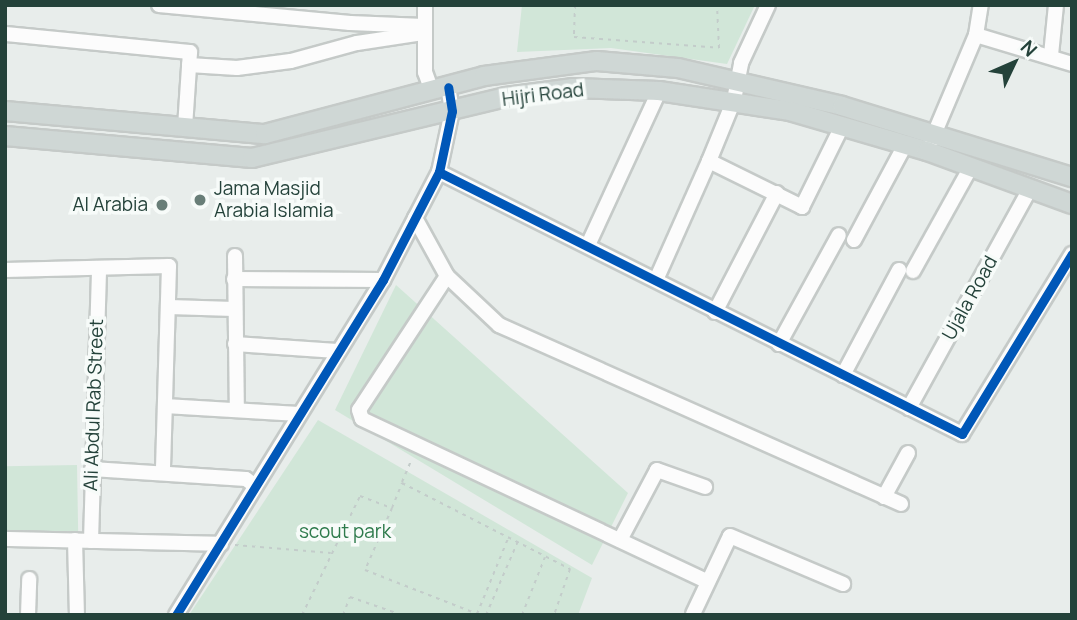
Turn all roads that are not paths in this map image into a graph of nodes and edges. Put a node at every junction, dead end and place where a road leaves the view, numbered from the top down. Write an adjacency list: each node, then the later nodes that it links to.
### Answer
1 (159, 5): 6 (street)
2 (425, 5): 7 (street)
3 (768, 5): 13 (street)
4 (981, 5): 9 (street)
5 (1056, 5): 10 (street)
6 (290, 11): 7 (street)
7 (424, 29): 12 (street); 14 (street)
8 (5, 34): 12 (street)
9 (976, 35): 10 (street); 21 (street)
10 (1051, 55): 11 (street)
11 (1072, 64)
12 (189, 65): 20 (street)
13 (738, 82): 14 (main road, Hijri Road); 16 (street); 21 (main road, Hijri Road)
14 (440, 89): 18 (street); 20 (main road, Hijri Road)
15 (659, 91): 16 (main road, Hijri Road); 18 (main road, Hijri Road); 36 (street)
16 (734, 100): 19 (main road, Hijri Road); 25 (street)
17 (5, 111): 20 (main road, Hijri Road)
18 (452, 111): 22 (main road, Hijri Road); 27 (street)
19 (842, 126): 23 (main road, Hijri Road); 30 (street)
20 (185, 127)
21 (935, 132): 24 (street); 28 (main road, Hijri Road)
22 (5, 136)
23 (905, 145): 24 (main road, Hijri Road); 35 (street)
24 (927, 151): 26 (main road, Hijri Road)
25 (709, 161): 30 (street); 44 (street)
26 (971, 167): 29 (main road, Hijri Road); 51 (street)
27 (439, 172): 33 (street); 36 (street)
28 (1066, 175): 31 (main road)
29 (1030, 189): 31 (main road, Hijri Road); 53 (street, Ujala Road)
30 (777, 193): 47 (street)
31 (1052, 197): 32 (main road, Hijri Road)
32 (1072, 204)
33 (415, 218): 41 (street); 43 (street)
34 (839, 235): 49 (street)
35 (854, 240)
36 (588, 245): 44 (street)
37 (1072, 254): 53 (street)
38 (235, 256): 42 (street)
39 (5, 270): 40 (street)
40 (99, 270): 45 (street); 57 (street, Ali Abdul Rab Street)
41 (447, 276): 61 (street); 65 (street)
42 (234, 279): 43 (street); 46 (street)
43 (383, 280): 50 (street)
44 (656, 280): 47 (street)
45 (169, 307): 46 (street); 52 (street)
46 (234, 309): 48 (street)
47 (715, 312): 49 (street)
48 (235, 344): 50 (street); 54 (street)
49 (779, 344): 51 (street)
50 (337, 351): 55 (street)
51 (843, 375): 53 (street)
52 (165, 406): 54 (street); 58 (street)
53 (909, 408)
54 (236, 409): 55 (street)
55 (299, 414): 59 (street)
56 (908, 453): 61 (street)
57 (92, 469): 58 (street); 66 (street, Ali Abdul Rab Street)
58 (163, 472): 59 (street)
59 (255, 485): 67 (street)
60 (705, 487): 65 (street)
61 (884, 496): 62 (street)
62 (901, 504)
63 (5, 539): 64 (street)
64 (75, 540): 66 (street); 73 (street)
65 (620, 540): 69 (street)
66 (91, 541): 67 (street)
67 (221, 544): 74 (street)
68 (29, 579): 72 (street)
69 (708, 582): 70 (street); 71 (street)
70 (843, 584)
71 (693, 614)
72 (28, 615)
73 (77, 615)
74 (176, 615)

